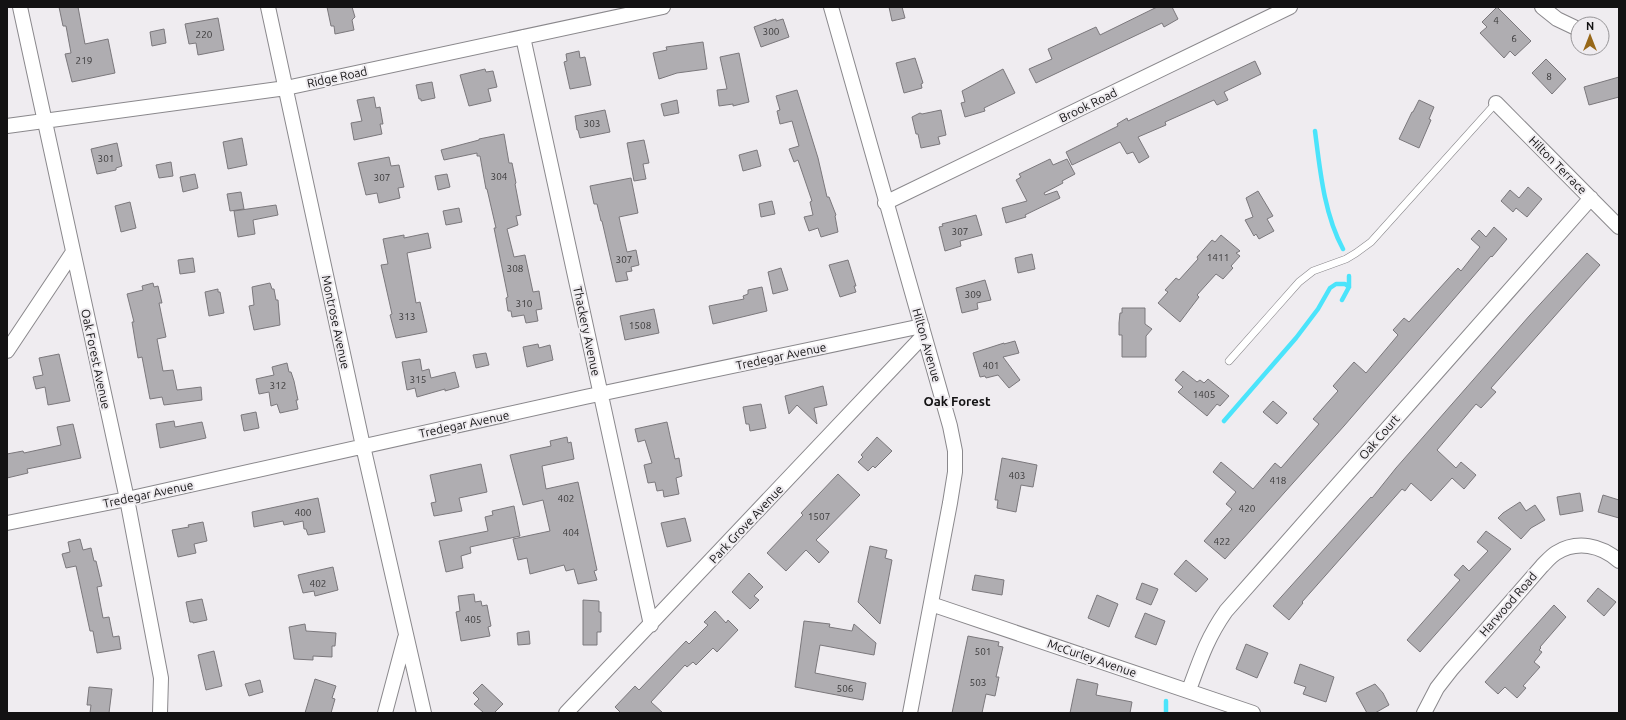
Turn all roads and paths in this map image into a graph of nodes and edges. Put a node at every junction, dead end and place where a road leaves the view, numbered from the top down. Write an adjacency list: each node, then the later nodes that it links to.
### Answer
1 (20, 7): 11 (street, Oak Forest Avenue)
2 (268, 7): 9 (street, Montrose Avenue)
3 (663, 7): 8 (street, Ridge Road)
4 (830, 7): 14 (street, Hilton Avenue)
5 (1290, 7): 14 (street, Brook Road)
6 (1542, 7): 7 (street)
7 (1570, 25)
8 (523, 37): 9 (street, Ridge Road); 20 (street, Thackery Avenue)
9 (286, 88): 11 (street, Ridge Road); 21 (street, Montrose Avenue)
10 (1496, 103): 13 (street, Hilton Terrace); 19 (lane)
11 (44, 121): 12 (street, Ridge Road); 16 (street, Oak Forest Avenue)
12 (7, 126)
13 (1591, 198): 15 (street, Hilton Terrace); 28 (street, Oak Court)
14 (885, 203): 17 (street, Hilton Avenue)
15 (1619, 227)
16 (73, 252): 18 (street); 22 (street, Oak Forest Avenue)
17 (923, 330): 20 (street, Tredegar Avenue); 25 (street, Hilton Avenue); 26 (street, Park Grove Avenue)
18 (7, 351)
19 (1229, 361)
20 (601, 395): 21 (street, Tredegar Avenue); 26 (street, Thackery Avenue)
21 (363, 446): 22 (street, Tredegar Avenue); 27 (street, Montrose Avenue)
22 (127, 499): 23 (street, Tredegar Avenue); 29 (street, Oak Forest Avenue)
23 (7, 523)
24 (1619, 561): 35 (street, Harwood Road)
25 (931, 604): 28 (street, McCurley Avenue); 33 (street, Hilton Avenue)
26 (651, 625): 32 (street, Park Grove Avenue)
27 (406, 636): 30 (street, Montrose Avenue); 31 (street, Montrose Avenue)
28 (1189, 690): 34 (street, McCurley Avenue)
29 (160, 713)
30 (384, 713)
31 (424, 713)
32 (566, 713)
33 (910, 713)
34 (1253, 713)
35 (1424, 713)

